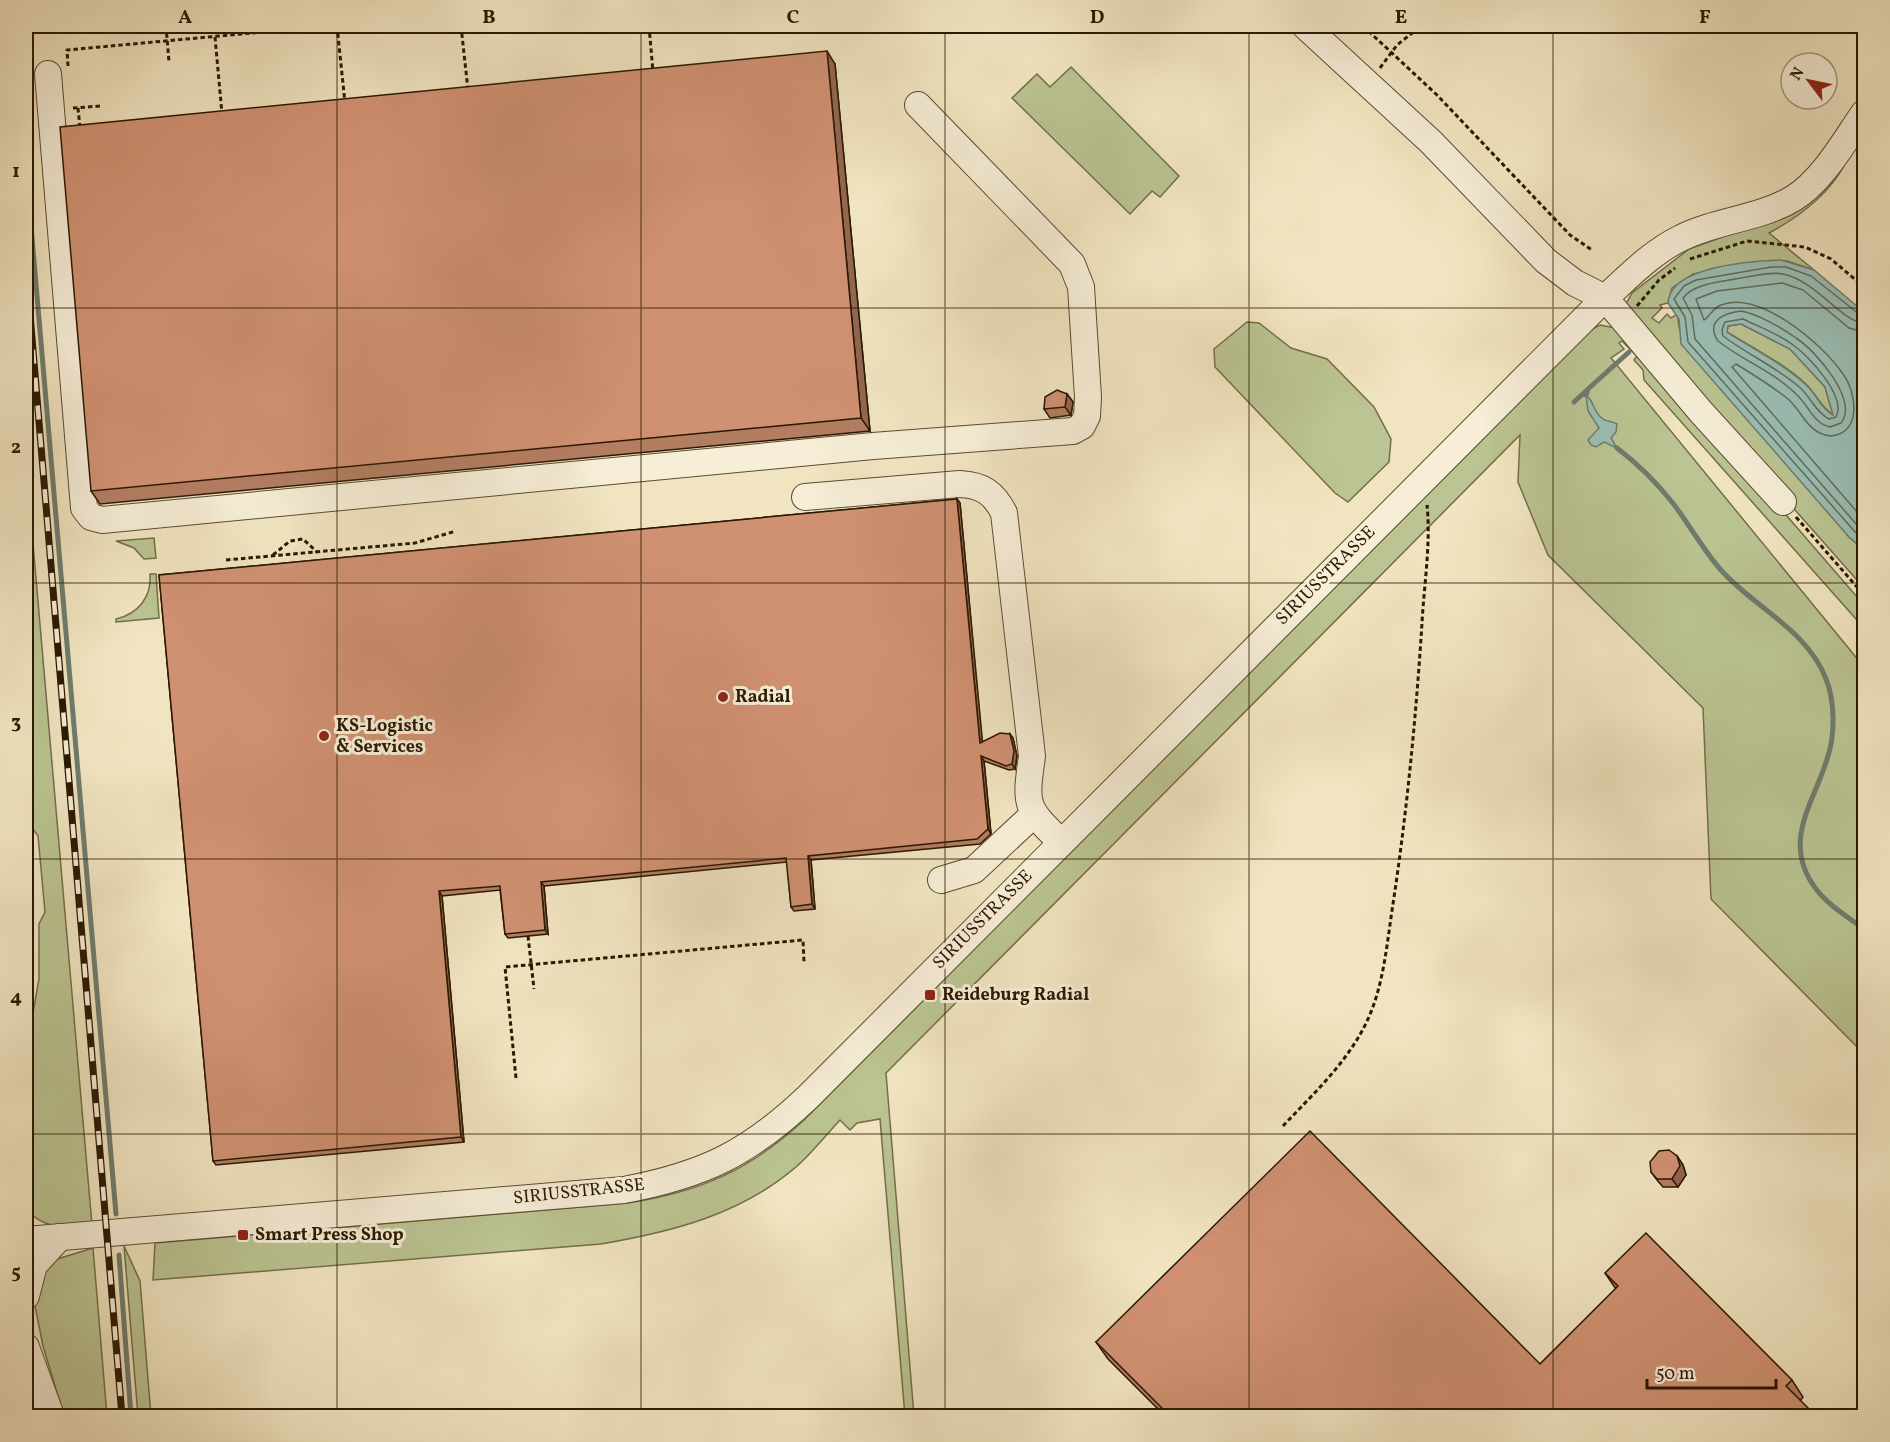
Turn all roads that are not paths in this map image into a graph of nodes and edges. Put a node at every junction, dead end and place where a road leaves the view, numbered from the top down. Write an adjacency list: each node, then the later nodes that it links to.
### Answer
1 (1305, 26): 5 (street)
2 (59, 72): 3 (street)
3 (918, 105)
4 (1864, 113): 5 (street, SIRIUSSTRASSE)
5 (1605, 298): 7 (street); 9 (street, SIRIUSSTRASSE)
6 (805, 497): 8 (street)
7 (1783, 502)
8 (1033, 815): 9 (street); 10 (street)
9 (1061, 842): 11 (street, SIRIUSSTRASSE)
10 (941, 880)
11 (60, 1237): 12 (street, SIRIUSSTRASSE); 13 (street)
12 (26, 1240)
13 (26, 1296)
14 (27, 1356): 15 (street)
15 (51, 1416)

